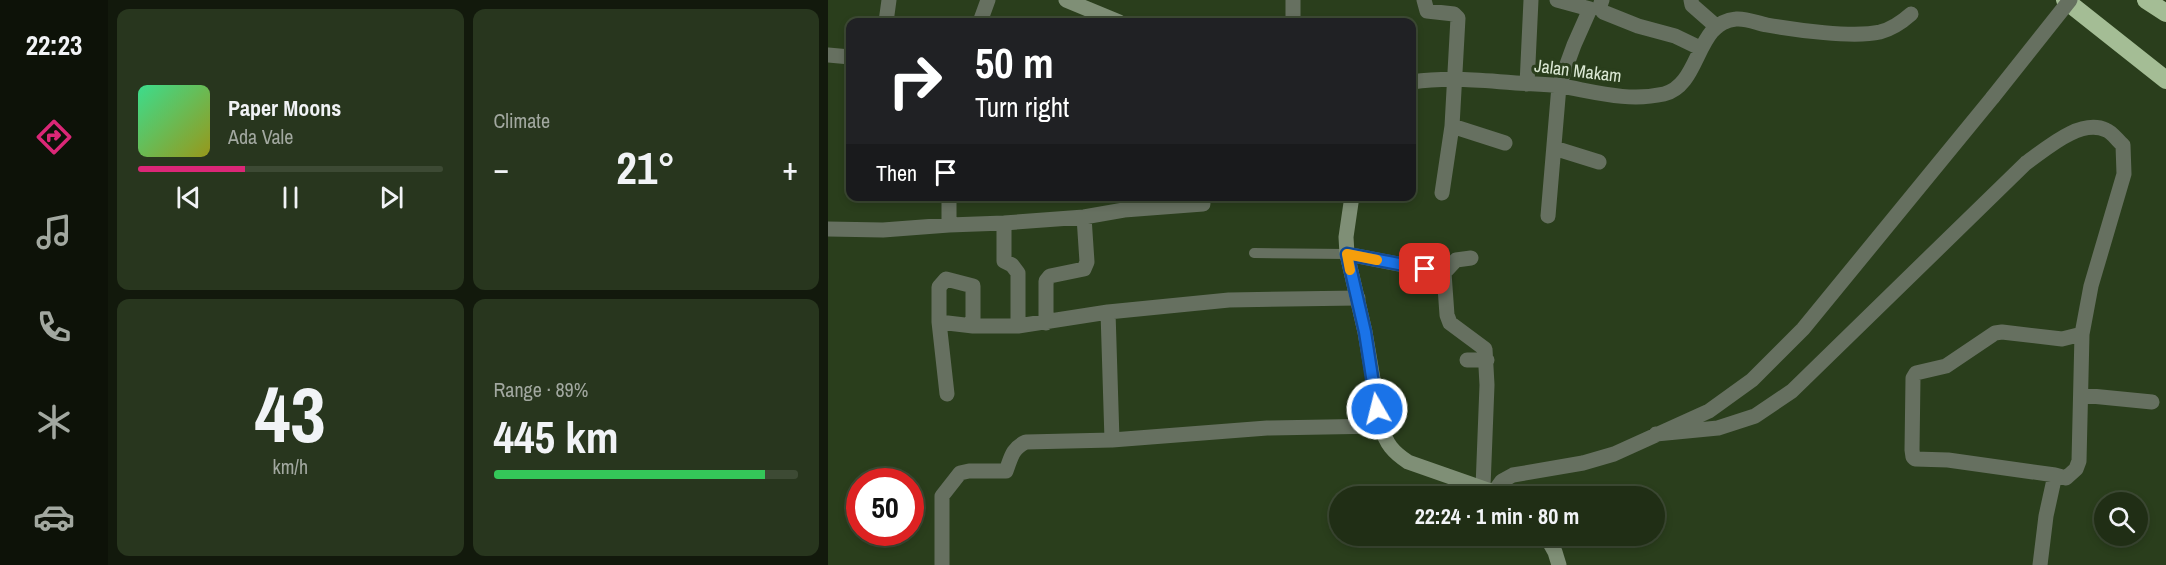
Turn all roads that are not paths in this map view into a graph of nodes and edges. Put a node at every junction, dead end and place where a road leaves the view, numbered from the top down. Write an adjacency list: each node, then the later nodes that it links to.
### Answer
1 (889, 0): 15 (street)
2 (988, 0): 16 (street)
3 (1066, 0): 12 (main road)
4 (1293, 0): 18 (street)
5 (1424, 0): 23 (street)
6 (1531, 0): 26 (street)
7 (1557, 0): 27 (street)
8 (1602, 0): 20 (street)
9 (1691, 0): 19 (street)
10 (2068, 0): 24 (highway); 59 (street, bridge)
11 (2146, 0): 14 (highway)
12 (1082, 3): 17 (main road)
13 (1911, 14): 19 (street)
14 (2166, 14)
15 (887, 18)
16 (981, 18)
17 (1111, 18)
18 (1293, 18)
19 (1717, 27): 20 (street, Jalan Makam)
20 (1700, 48): 27 (street, Jalan Makam)
21 (828, 55): 22 (street)
22 (846, 57)
23 (1456, 80): 25 (street, Jalan Makam); 26 (street, Jalan Makam); 28 (street)
24 (2166, 80)
25 (1416, 81)
26 (1527, 84): 27 (street, Jalan Makam)
27 (1559, 86): 30 (street)
28 (1452, 126): 29 (street); 32 (street)
29 (1505, 143)
30 (1554, 148): 31 (street); 37 (street)
31 (1599, 162)
32 (1442, 193)
33 (949, 201): 40 (street)
34 (1351, 201): 43 (main road)
35 (1124, 203): 36 (street); 38 (street)
36 (1203, 204)
37 (1548, 216)
38 (1083, 217): 39 (street); 49 (street)
39 (1004, 223): 40 (street); 51 (street)
40 (949, 225): 41 (street)
41 (828, 229)
42 (1254, 253): 43 (lane)
43 (1347, 254): 45 (street); 46 (main road)
44 (1471, 258): 45 (street)
45 (1444, 273): 54 (street)
46 (1358, 298): 47 (street); 58 (main road)
47 (1108, 312): 49 (street); 60 (street)
48 (939, 322): 50 (street); 50 (street); 55 (street)
49 (1046, 323): 51 (street)
50 (973, 326): 51 (street)
51 (1018, 326)
52 (2082, 334): 56 (street); 59 (street); 61 (street)
53 (1467, 360): 54 (street)
54 (1487, 360): 63 (street)
55 (947, 394)
56 (2080, 395): 57 (street); 61 (street)
57 (2152, 402)
58 (1380, 426): 60 (street); 62 (main road)
59 (1656, 434): 64 (street)
60 (1112, 440): 66 (street)
61 (2055, 475): 68 (street)
62 (1477, 486)
63 (1494, 486)
64 (1499, 486)
65 (1552, 546): 67 (main road)
66 (942, 565)
67 (1559, 565)
68 (2040, 565)

